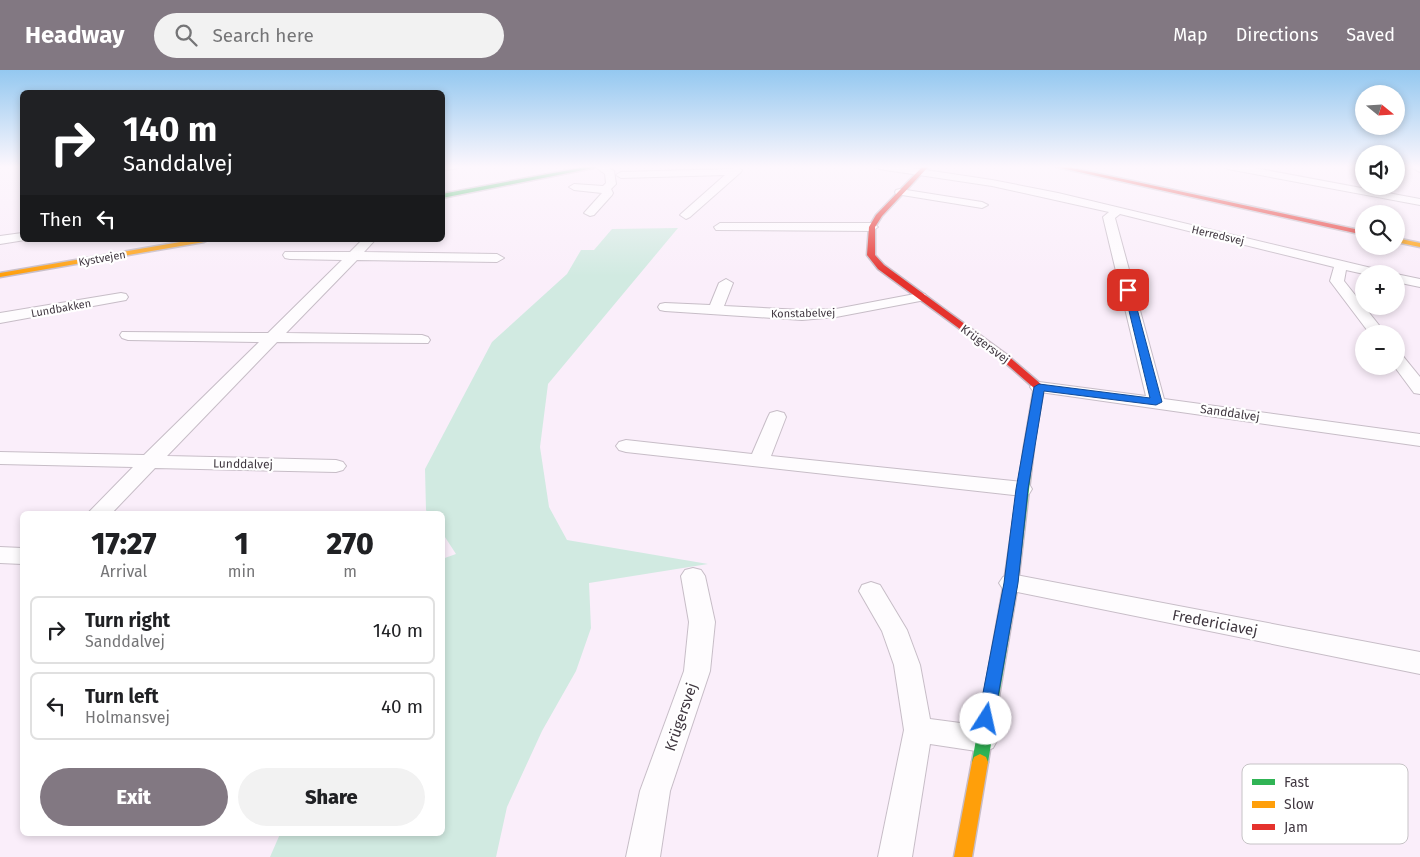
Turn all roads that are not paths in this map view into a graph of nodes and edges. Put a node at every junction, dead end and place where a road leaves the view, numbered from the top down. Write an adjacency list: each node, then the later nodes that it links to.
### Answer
1 (599, 203): 10 (street)
2 (700, 203): 11 (street)
3 (890, 203): 14 (street)
4 (968, 203): 8 (street)
5 (1083, 203): 9 (street, Herredsvej)
6 (1227, 203): 15 (street)
7 (1263, 203): 12 (street)
8 (982, 205)
9 (1117, 211): 27 (street, Herredsvej); 45 (street)
10 (590, 212)
11 (686, 215)
12 (1355, 222)
13 (720, 227): 14 (street)
14 (872, 227): 34 (street, Krügersvej)
15 (1355, 230)
16 (1405, 233): 17 (street)
17 (1420, 236)
18 (20, 237): 19 (street)
19 (0, 240)
20 (192, 242): 29 (street, Kystvejen)
21 (368, 242): 25 (street)
22 (1405, 242): 23 (street)
23 (1420, 245)
24 (290, 256): 25 (street)
25 (354, 256): 26 (street); 40 (street)
26 (497, 258)
27 (1342, 265): 28 (street, Herredsvej); 38 (street)
28 (1355, 268)
29 (0, 275)
30 (1405, 280): 32 (street)
31 (726, 283): 36 (street)
32 (1420, 284)
33 (121, 297): 37 (street, Lundbakken)
34 (920, 297): 36 (street, Konstabelvej); 43 (street, Krügersvej)
35 (665, 307): 36 (street, Konstabelvej)
36 (715, 310)
37 (0, 318)
38 (1371, 325)
39 (128, 335): 40 (street)
40 (273, 338): 41 (street); 51 (street)
41 (422, 340)
42 (1405, 370): 44 (street)
43 (1039, 387): 45 (street, Sanddalvej); 53 (street)
44 (1420, 389)
45 (1156, 402): 47 (street, Sanddalvej)
46 (777, 417): 50 (street)
47 (1420, 440)
48 (626, 446): 50 (street)
49 (0, 458): 51 (street, Lunddalvej)
50 (759, 460): 53 (street)
51 (150, 462): 52 (street, Lunddalvej); 54 (street)
52 (336, 466)
53 (1022, 489): 58 (street)
54 (101, 511)
55 (0, 555): 56 (street)
56 (20, 556)
57 (693, 576): 63 (street, Krügersvej)
58 (1011, 583): 60 (street, Fredericiavej); 62 (street)
59 (871, 591): 61 (street)
60 (1420, 663)
61 (918, 730): 62 (street); 64 (street)
62 (983, 739): 65 (street)
63 (643, 857)
64 (895, 857)
65 (964, 857)

